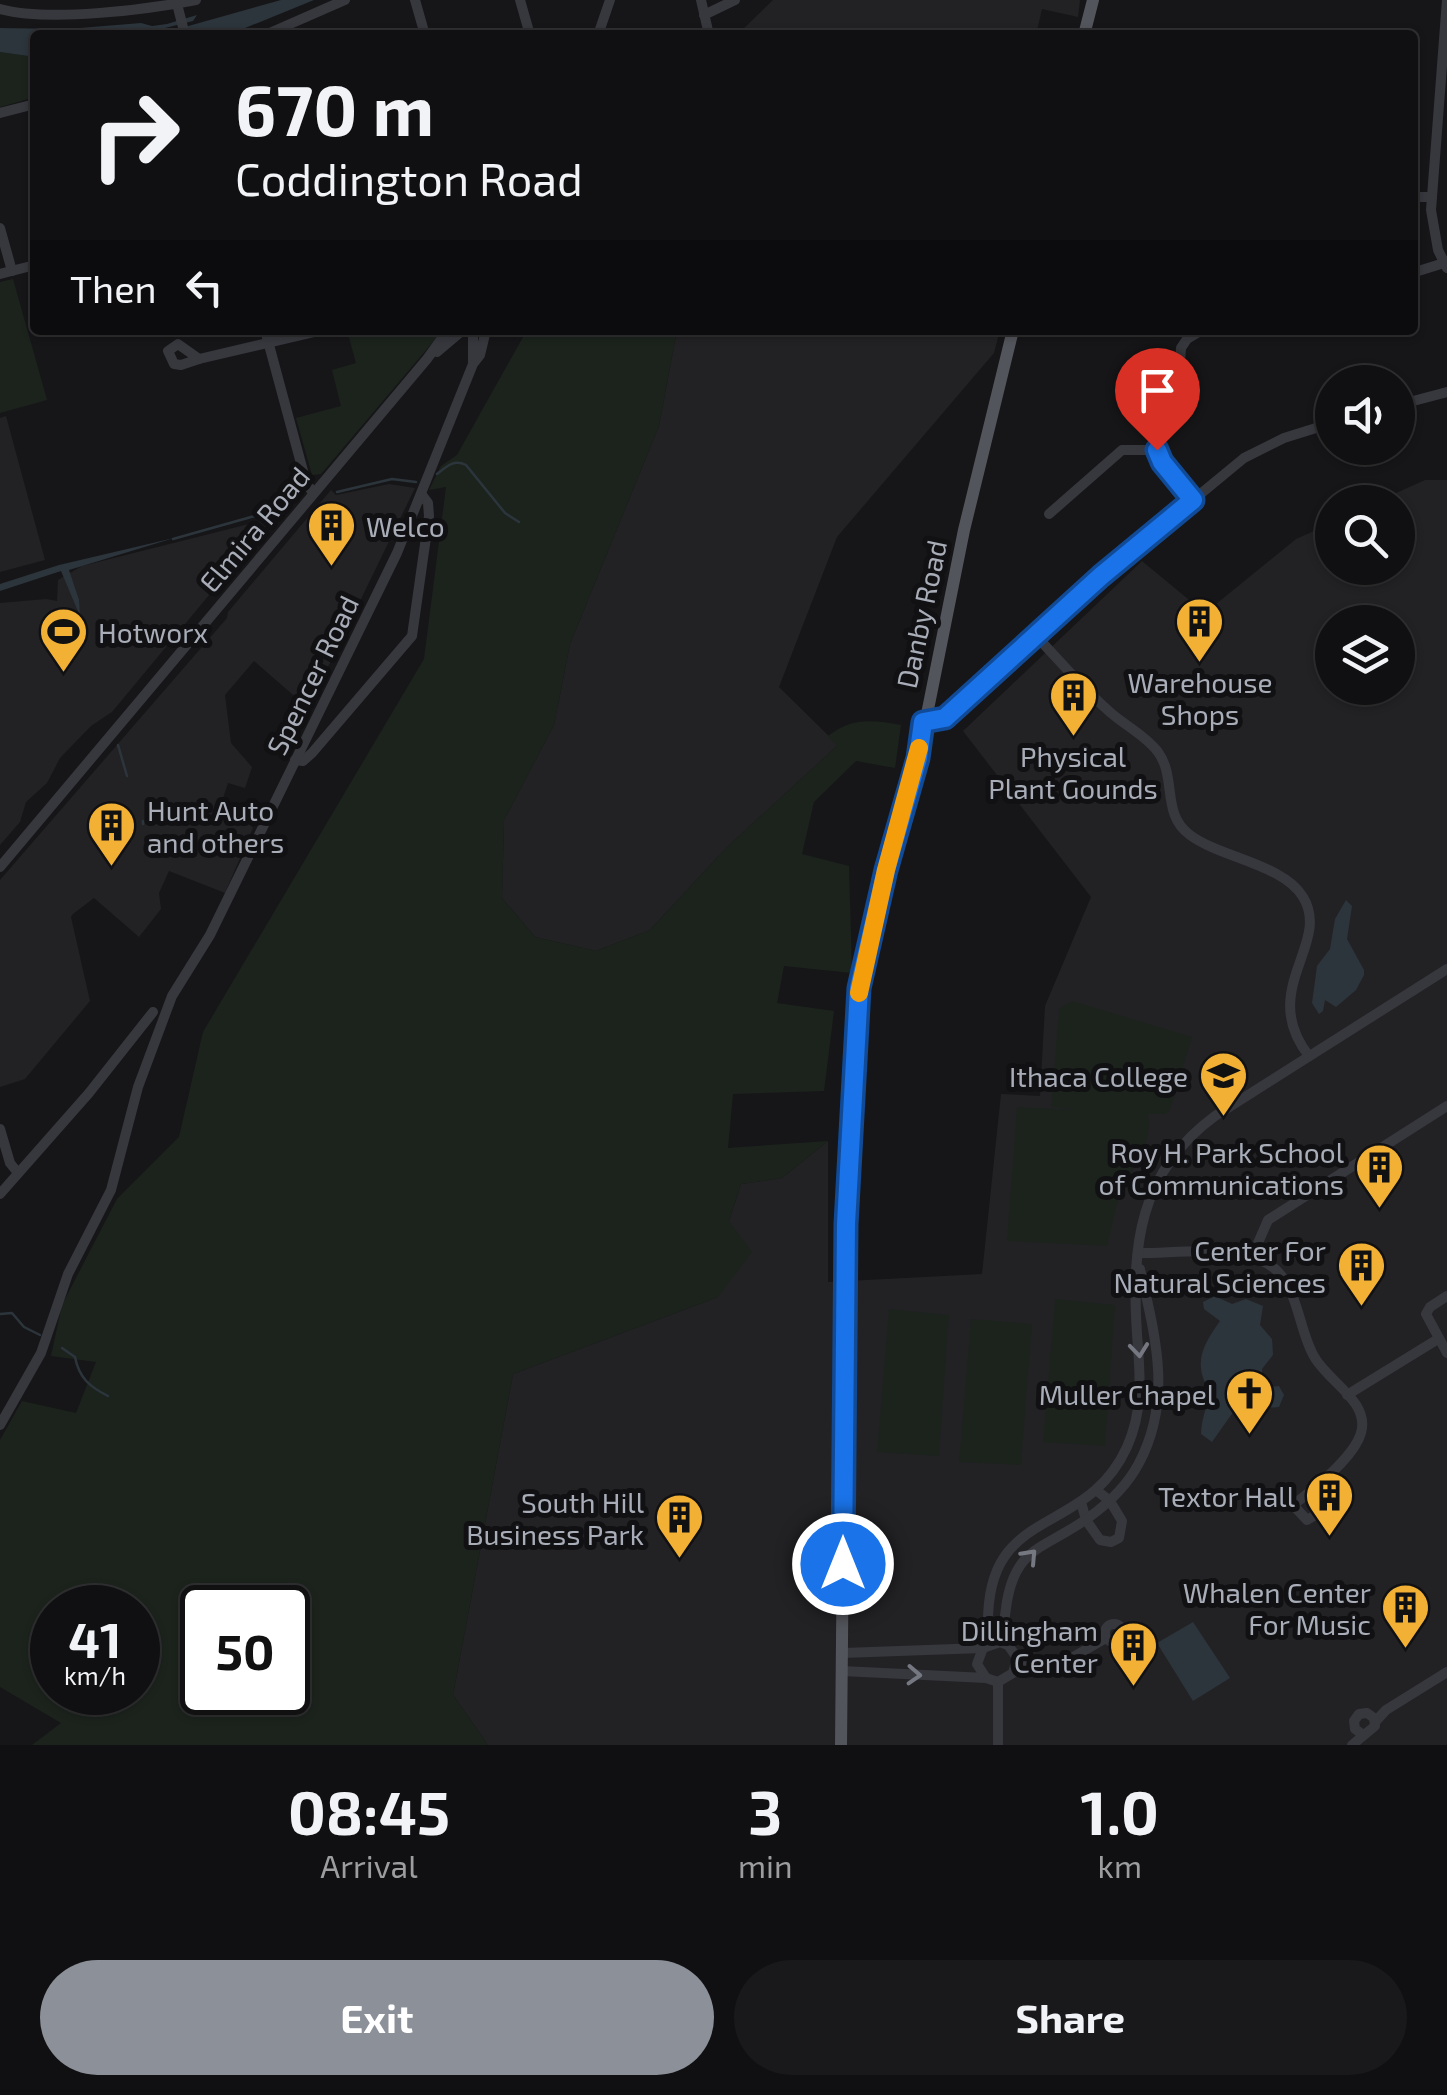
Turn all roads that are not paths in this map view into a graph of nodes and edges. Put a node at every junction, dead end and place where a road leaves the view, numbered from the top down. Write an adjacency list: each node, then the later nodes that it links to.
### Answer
1 (196, 0): 10 (street)
2 (346, 0): 13 (street)
3 (415, 0): 14 (street)
4 (520, 0): 15 (street)
5 (610, 0): 16 (street)
6 (700, 0): 12 (street)
7 (735, 0): 12 (street)
8 (1093, 0): 18 (main road)
9 (1447, 0): 20 (street)
10 (177, 6): 11 (street)
11 (0, 9)
12 (704, 15): 17 (street)
13 (277, 30)
14 (424, 30)
15 (529, 30)
16 (600, 30)
17 (708, 30)
18 (1085, 30)
19 (30, 105): 21 (street)
20 (1443, 112): 23 (street)
21 (0, 113)
22 (1418, 197): 23 (street)
23 (1432, 197): 25 (street)
24 (0, 228): 26 (street)
25 (1445, 265): 27 (street)
26 (6, 272)
27 (1418, 272)
28 (445, 335): 36 (street, Elmira Road)
29 (457, 335): 36 (street, Elmira Road)
30 (472, 335): 37 (street, Spencer Road)
31 (483, 335): 37 (street, Spencer Road)
32 (1012, 335): 47 (main road, Danby Road)
33 (1194, 335): 41 (street)
34 (266, 336): 35 (street); 42 (street)
35 (199, 359)
36 (428, 359): 42 (street, Elmira Road)
37 (473, 364): 43 (street, Spencer Road)
38 (1447, 392): 39 (street)
39 (1415, 401)
40 (1315, 428): 44 (street)
41 (1157, 450): 44 (street); 45 (street)
42 (313, 493): 49 (street, Elmira Road)
43 (422, 494): 48 (street, Spencer Road); 48 (street)
44 (1193, 500): 46 (street)
45 (1049, 514)
46 (1036, 636): 47 (street); 52 (street)
47 (923, 722): 72 (main road, Danby Road)
48 (295, 760): 63 (street, Spencer Road)
49 (0, 867)
50 (1447, 969): 52 (street)
51 (153, 1012): 55 (street)
52 (1309, 1056): 57 (street)
53 (1447, 1106): 58 (street)
54 (0, 1129): 55 (street)
55 (18, 1173): 56 (street)
56 (0, 1194)
57 (1138, 1252): 58 (street); 65 (street, one-way to 65); 66 (street)
58 (1251, 1258): 62 (street)
59 (1447, 1296): 60 (street)
60 (1438, 1338): 61 (street); 62 (street)
61 (1447, 1352)
62 (1347, 1395): 64 (street)
63 (0, 1425)
64 (1317, 1487)
65 (1096, 1490): 66 (street); 67 (street)
66 (1110, 1501): 68 (street); 68 (street)
67 (1080, 1502): 68 (street); 70 (street)
68 (1086, 1520): 71 (street, one-way to 68)
69 (1106, 1638): 73 (street)
70 (986, 1646): 71 (street); 72 (street); 76 (street)
71 (1008, 1646): 73 (street)
72 (842, 1654): 74 (main road, Danby Road)
73 (1017, 1664): 76 (street)
74 (842, 1671): 76 (street, one-way to 76); 79 (main road, Danby Road)
75 (1447, 1672): 77 (street)
76 (992, 1680): 80 (street)
77 (1375, 1722): 78 (street); 78 (street)
78 (1362, 1734): 81 (street)
79 (841, 1745)
80 (998, 1745)
81 (1352, 1745)

